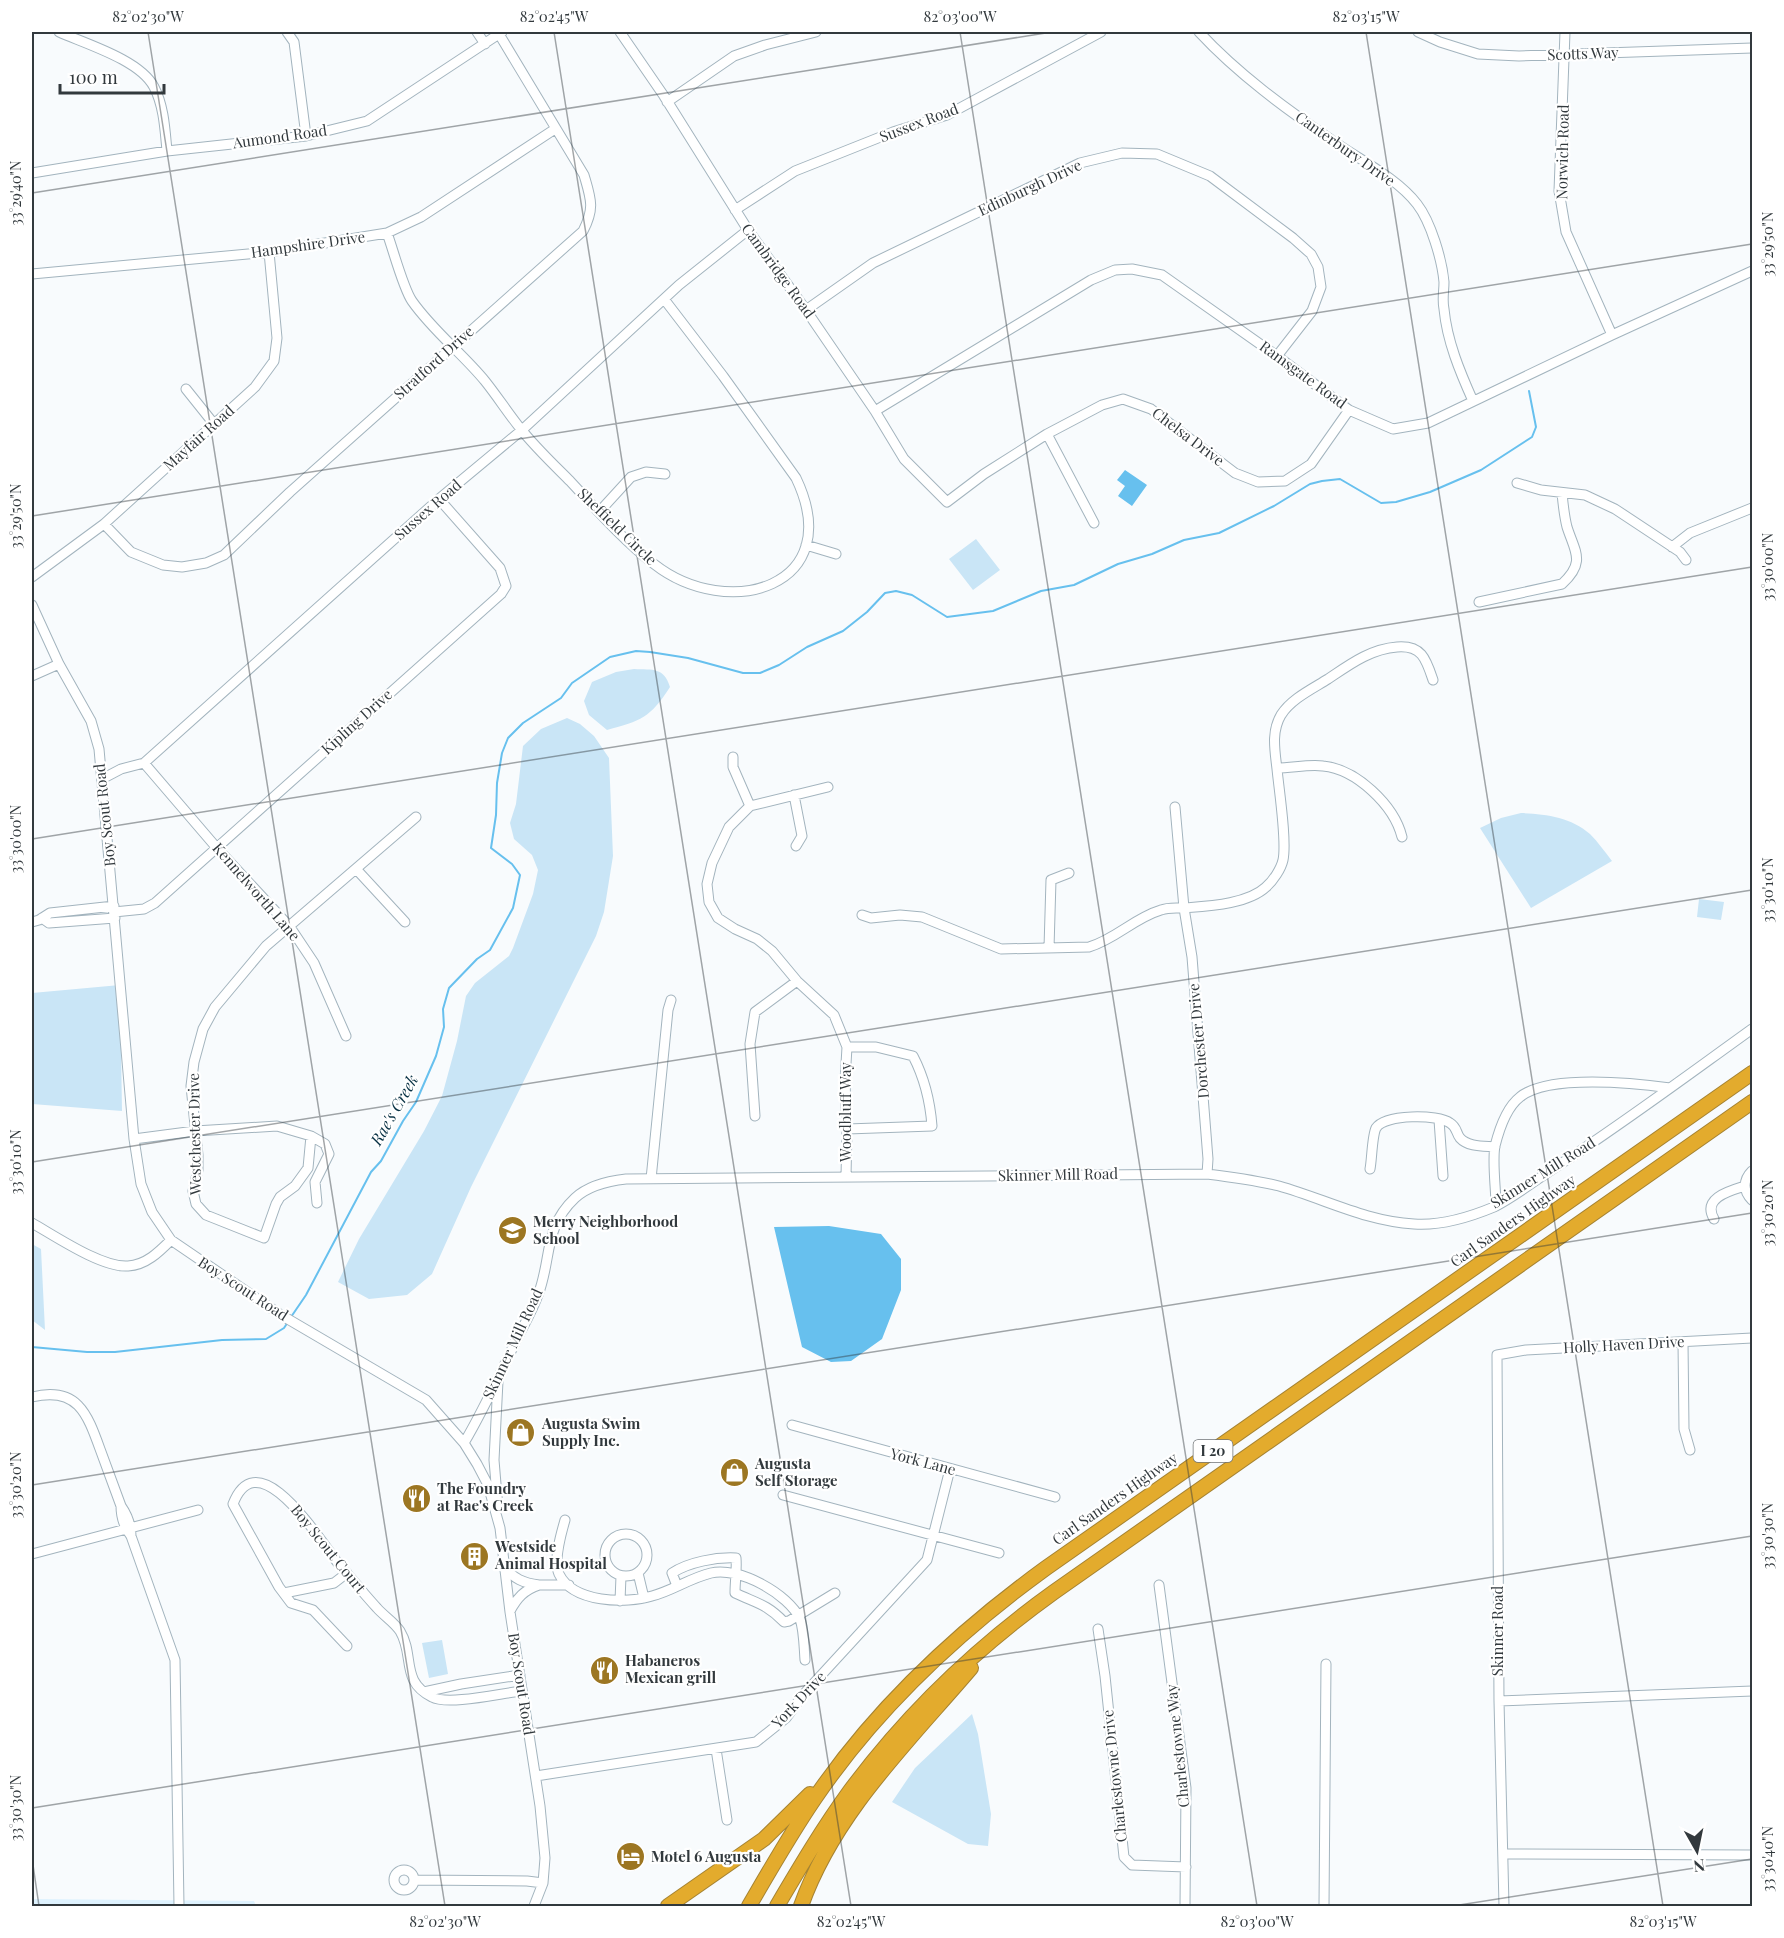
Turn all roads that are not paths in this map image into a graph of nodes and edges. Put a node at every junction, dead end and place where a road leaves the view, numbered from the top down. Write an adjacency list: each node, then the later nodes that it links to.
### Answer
1 (59, 32): 17 (street)
2 (287, 32): 16 (street)
3 (477, 32): 11 (street)
4 (620, 32): 14 (street, Cambridge Road)
5 (816, 32): 14 (street)
6 (1101, 32): 19 (street, Sussex Road)
7 (1199, 32): 31 (street, Canterbury Drive)
8 (1418, 32): 13 (street, Scotts Way)
9 (1565, 32): 13 (street, Norwich Road)
10 (501, 33): 11 (street, Aumond Road); 15 (street, Stratford Drive)
11 (485, 44): 16 (street, Aumond Road)
12 (1752, 48): 13 (street, Scotts Way)
13 (1565, 55): 27 (street, Norwich Road)
14 (667, 102): 19 (street, Cambridge Road)
15 (555, 129): 21 (street, Hampshire Drive); 28 (street, Stratford Drive)
16 (306, 136): 17 (street, Aumond Road)
17 (167, 151): 18 (street, Aumond Road)
18 (32, 173)
19 (735, 210): 20 (street, Cambridge Road)
20 (748, 230): 25 (street, Sussex Road); 26 (street, Cambridge Road)
21 (387, 233): 22 (street, Hampshire Drive); 28 (street, Sheffield Circle)
22 (269, 252): 24 (street, Hampshire Drive); 34 (street, Mayfair Road)
23 (1752, 271): 27 (street, Ramsgate Road)
24 (32, 274)
25 (664, 299): 35 (street, Sussex Road); 46 (street, Sheffield Circle)
26 (806, 310): 29 (street, Edinburgh Drive); 33 (street, Cambridge Road)
27 (1612, 335): 31 (street, Ramsgate Road)
28 (452, 347): 35 (street, Sheffield Circle); 45 (street, Stratford Drive)
29 (1277, 356): 32 (street, Ramsgate Road); 33 (street, Ramsgate Road)
30 (186, 389): 34 (street)
31 (1473, 401): 32 (street, Ramsgate Road)
32 (1349, 410): 36 (street, Chelsa Drive)
33 (875, 411): 41 (street, Cambridge Road)
34 (214, 424): 45 (street, Mayfair Road)
35 (522, 430): 40 (street, Sussex Road); 43 (street, Sheffield Circle)
36 (1047, 434): 41 (street, Chelsa Drive); 44 (street)
37 (665, 474): 43 (street)
38 (1517, 483): 39 (street)
39 (1562, 493): 47 (street); 51 (street)
40 (439, 499): 57 (street, Sussex Road); 67 (street, Kipling Drive)
41 (947, 502)
42 (1752, 508): 47 (street)
43 (598, 512): 46 (street, Sheffield Circle)
44 (1094, 523)
45 (104, 524): 50 (street, Mayfair Road)
46 (806, 545): 48 (street)
47 (1672, 547): 49 (street)
48 (836, 554)
49 (1686, 560)
50 (32, 577)
51 (1479, 602)
52 (32, 605): 53 (street, Boy Scout Road)
53 (59, 664): 54 (street); 59 (street, Boy Scout Road)
54 (32, 676)
55 (1432, 680): 58 (street)
56 (734, 757): 62 (street)
57 (144, 763): 59 (street, Sussex Road); 67 (street, Kennelworth Lane)
58 (1277, 768): 65 (street); 70 (street)
59 (102, 779): 71 (street, Boy Scout Road)
60 (828, 787): 61 (street)
61 (794, 795): 62 (street); 66 (street)
62 (750, 806): 77 (street, Woodbluff Way)
63 (1175, 807): 70 (street, Dorchester Drive)
64 (416, 817): 68 (street, Westchester Drive)
65 (1402, 837)
66 (796, 846)
67 (216, 847): 71 (street, Kipling Drive); 75 (street, Kennelworth Lane)
68 (357, 870): 74 (street); 75 (street, Westchester Drive)
69 (1069, 873): 76 (street)
70 (1184, 908): 76 (street); 94 (street, Dorchester Drive)
71 (114, 912): 73 (street, Kipling Drive); 90 (street, Boy Scout Road)
72 (862, 915): 76 (street)
73 (32, 922)
74 (405, 922)
75 (290, 927): 80 (street, Kennelworth Lane); 88 (street, Westchester Drive)
76 (1049, 948)
77 (797, 981): 81 (street, Woodbluff Way); 85 (street)
78 (671, 1000): 97 (street)
79 (1752, 1029): 83 (street, Skinner Mill Road)
80 (346, 1036)
81 (847, 1047): 87 (street, Woodbluff Way); 87 (street)
82 (1752, 1073): 148 (highway, Carl Sanders Highway / I 20)
83 (1670, 1088): 91 (street); 101 (street, Skinner Mill Road)
84 (1752, 1102): 139 (highway, I 20)
85 (755, 1116)
86 (1439, 1120): 91 (street); 92 (street); 95 (street)
87 (847, 1129): 96 (street, Woodbluff Way)
88 (195, 1131): 89 (street); 89 (street, Westchester Drive); 90 (street)
89 (311, 1136): 100 (street)
90 (134, 1138): 104 (street, Boy Scout Road)
91 (1495, 1147): 101 (street)
92 (1370, 1169)
93 (1752, 1171): 98 (street)
94 (1207, 1174): 96 (street, Skinner Mill Road); 101 (street, Skinner Mill Road)
95 (1443, 1176)
96 (846, 1177): 97 (street, Skinner Mill Road)
97 (651, 1179): 108 (street, Skinner Mill Road)
98 (1745, 1186): 99 (street); 102 (street)
99 (1752, 1200)
100 (317, 1203)
101 (1496, 1206)
102 (1714, 1219)
103 (32, 1223): 104 (street)
104 (171, 1240): 111 (street, Boy Scout Road)
105 (1752, 1338): 106 (street, Holly Haven Drive)
106 (1683, 1342): 107 (street, Holly Haven Drive); 112 (street)
107 (1497, 1355): 147 (street, Skinner Road)
108 (498, 1381): 111 (street, Skinner Mill Road); 118 (street)
109 (32, 1397): 119 (street)
110 (792, 1425): 113 (street, York Lane)
111 (464, 1443): 118 (street, Boy Scout Road)
112 (1690, 1450)
113 (950, 1469): 115 (street, York Lane); 120 (street, York Drive)
114 (783, 1495): 120 (street)
115 (1055, 1497)
116 (198, 1510): 119 (street)
117 (564, 1520): 129 (street)
118 (500, 1528): 123 (street, Boy Scout Road)
119 (129, 1530): 122 (street); 157 (street)
120 (934, 1534): 121 (street); 149 (street, York Drive)
121 (999, 1553)
122 (32, 1554)
123 (504, 1566): 128 (street); 136 (street, Boy Scout Road)
124 (347, 1573): 132 (street); 132 (street, Boy Scout Court); 146 (street, Boy Scout Court)
125 (638, 1573): 127 (street); 127 (street); 134 (street)
126 (734, 1574): 130 (street); 130 (street); 137 (street); 137 (street)
127 (621, 1576): 135 (street)
128 (539, 1585): 129 (street); 136 (street)
129 (568, 1585): 135 (street)
130 (677, 1586): 134 (street)
131 (1159, 1586): 154 (street, Charlestowne Way)
132 (284, 1593): 140 (street, Boy Scout Court)
133 (835, 1593): 137 (street)
134 (644, 1598): 135 (street)
135 (620, 1601)
136 (510, 1612): 143 (street, Boy Scout Road)
137 (798, 1616): 141 (street)
138 (1098, 1629): 154 (street, Charlestowne Drive)
139 (1004, 1630): 161 (highway, I 20); 162 (highway)
140 (347, 1646)
141 (805, 1660)
142 (1326, 1664): 164 (street)
143 (520, 1675): 144 (street, Boy Scout Road); 146 (street)
144 (522, 1691): 146 (street); 150 (street, Boy Scout Road)
145 (1752, 1691): 147 (street)
146 (424, 1692)
147 (1499, 1701): 152 (street, Skinner Road)
148 (854, 1746): 159 (highway); 160 (highway, Carl Sanders Highway / I 20)
149 (716, 1749): 150 (street, York Drive); 151 (street)
150 (536, 1776): 156 (street, Boy Scout Road)
151 (727, 1820)
152 (1503, 1854): 153 (street); 165 (street, Skinner Road)
153 (1752, 1855)
154 (1186, 1867): 163 (street, Charlestowne Way)
155 (415, 1880): 156 (street)
156 (543, 1883): 158 (street, Boy Scout Road)
157 (179, 1906)
158 (534, 1906)
159 (668, 1906)
160 (749, 1906)
161 (777, 1906)
162 (801, 1906)
163 (1185, 1906)
164 (1324, 1906)
165 (1504, 1906)

